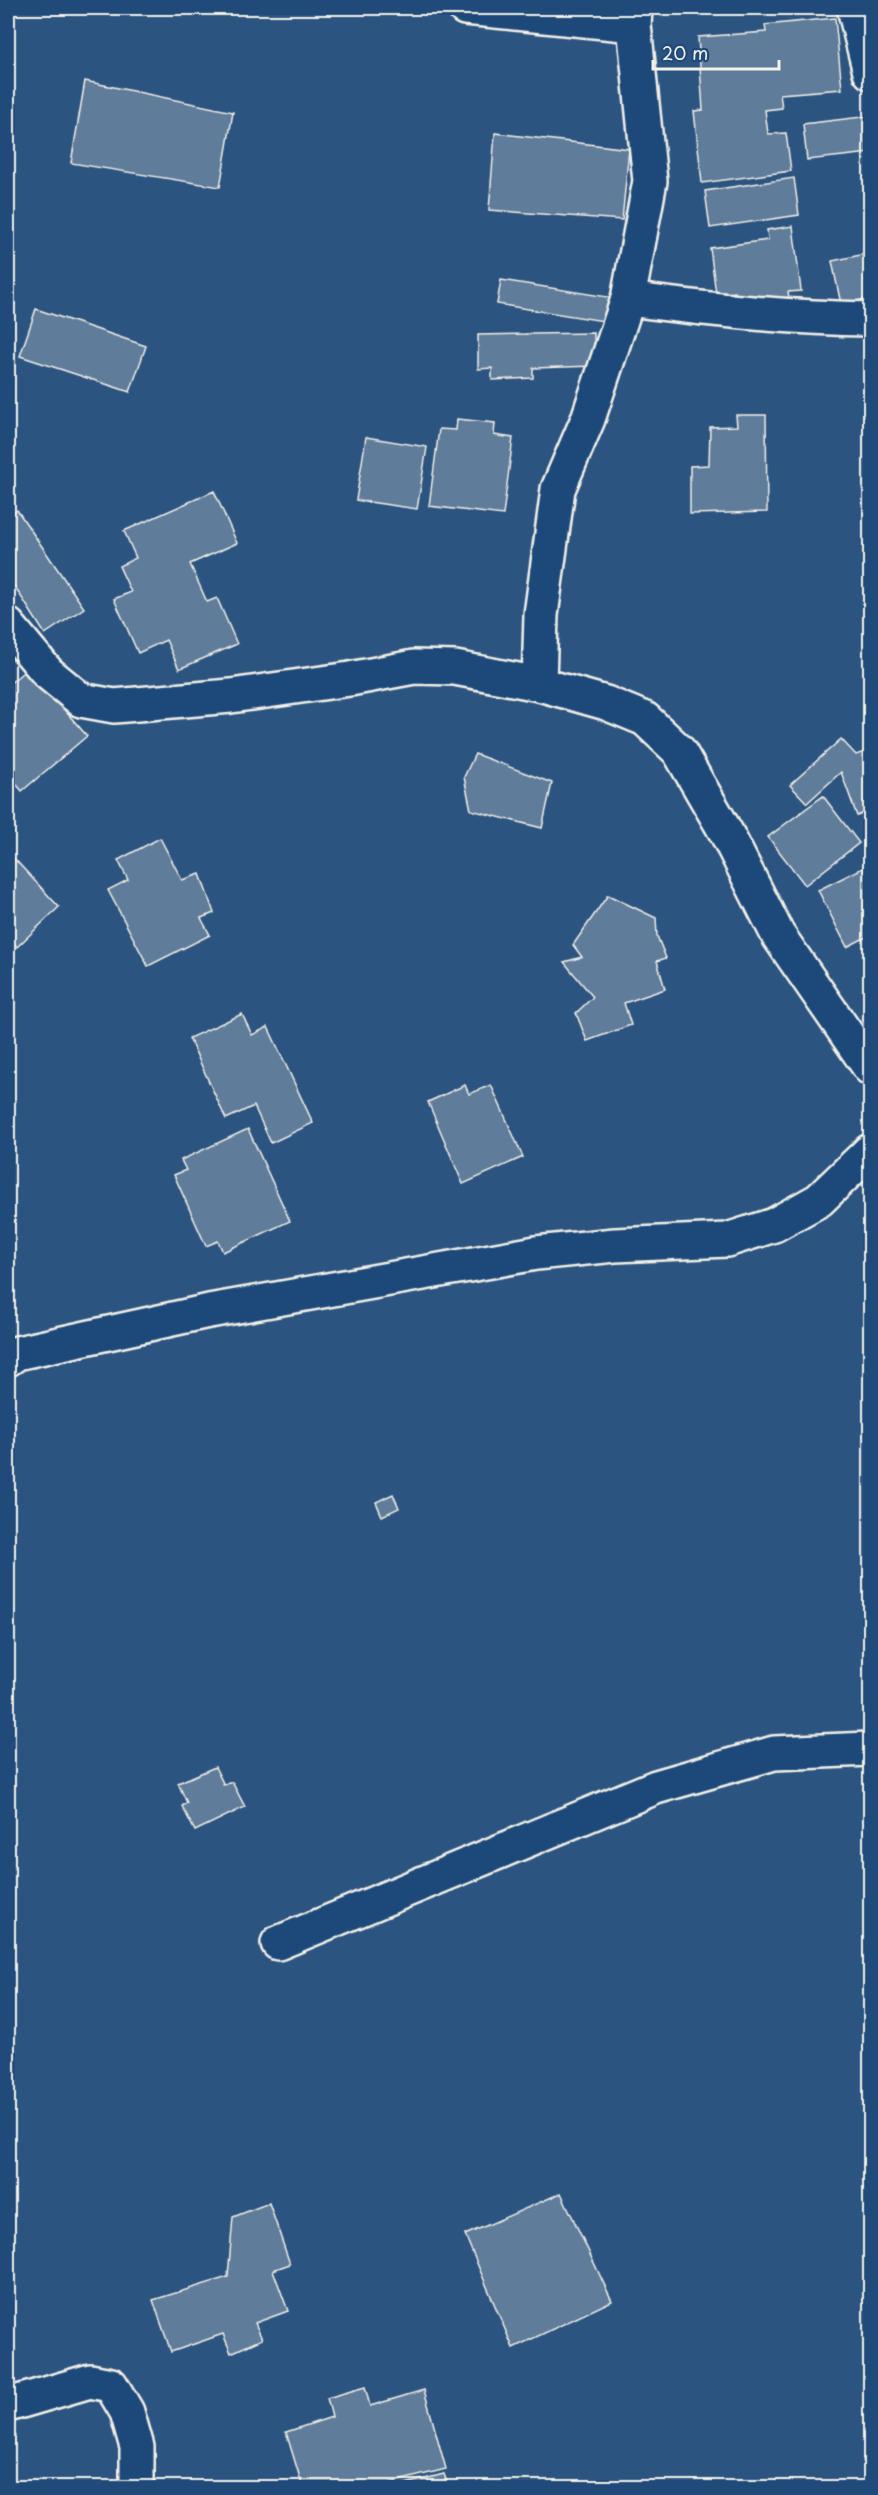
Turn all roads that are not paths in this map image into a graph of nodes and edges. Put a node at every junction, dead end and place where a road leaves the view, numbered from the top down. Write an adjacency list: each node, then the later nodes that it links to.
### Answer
1 (465, 8): 3 (street)
2 (854, 8): 4 (street)
3 (634, 16): 5 (street)
4 (870, 72)
5 (628, 299): 6 (street); 8 (street)
6 (870, 319)
7 (8, 625): 8 (street)
8 (539, 684): 9 (street)
9 (870, 1068)
10 (870, 1151): 11 (street)
11 (8, 1359)
12 (870, 1749): 13 (street)
13 (278, 1943)
14 (8, 2405): 15 (street)
15 (137, 2487)

